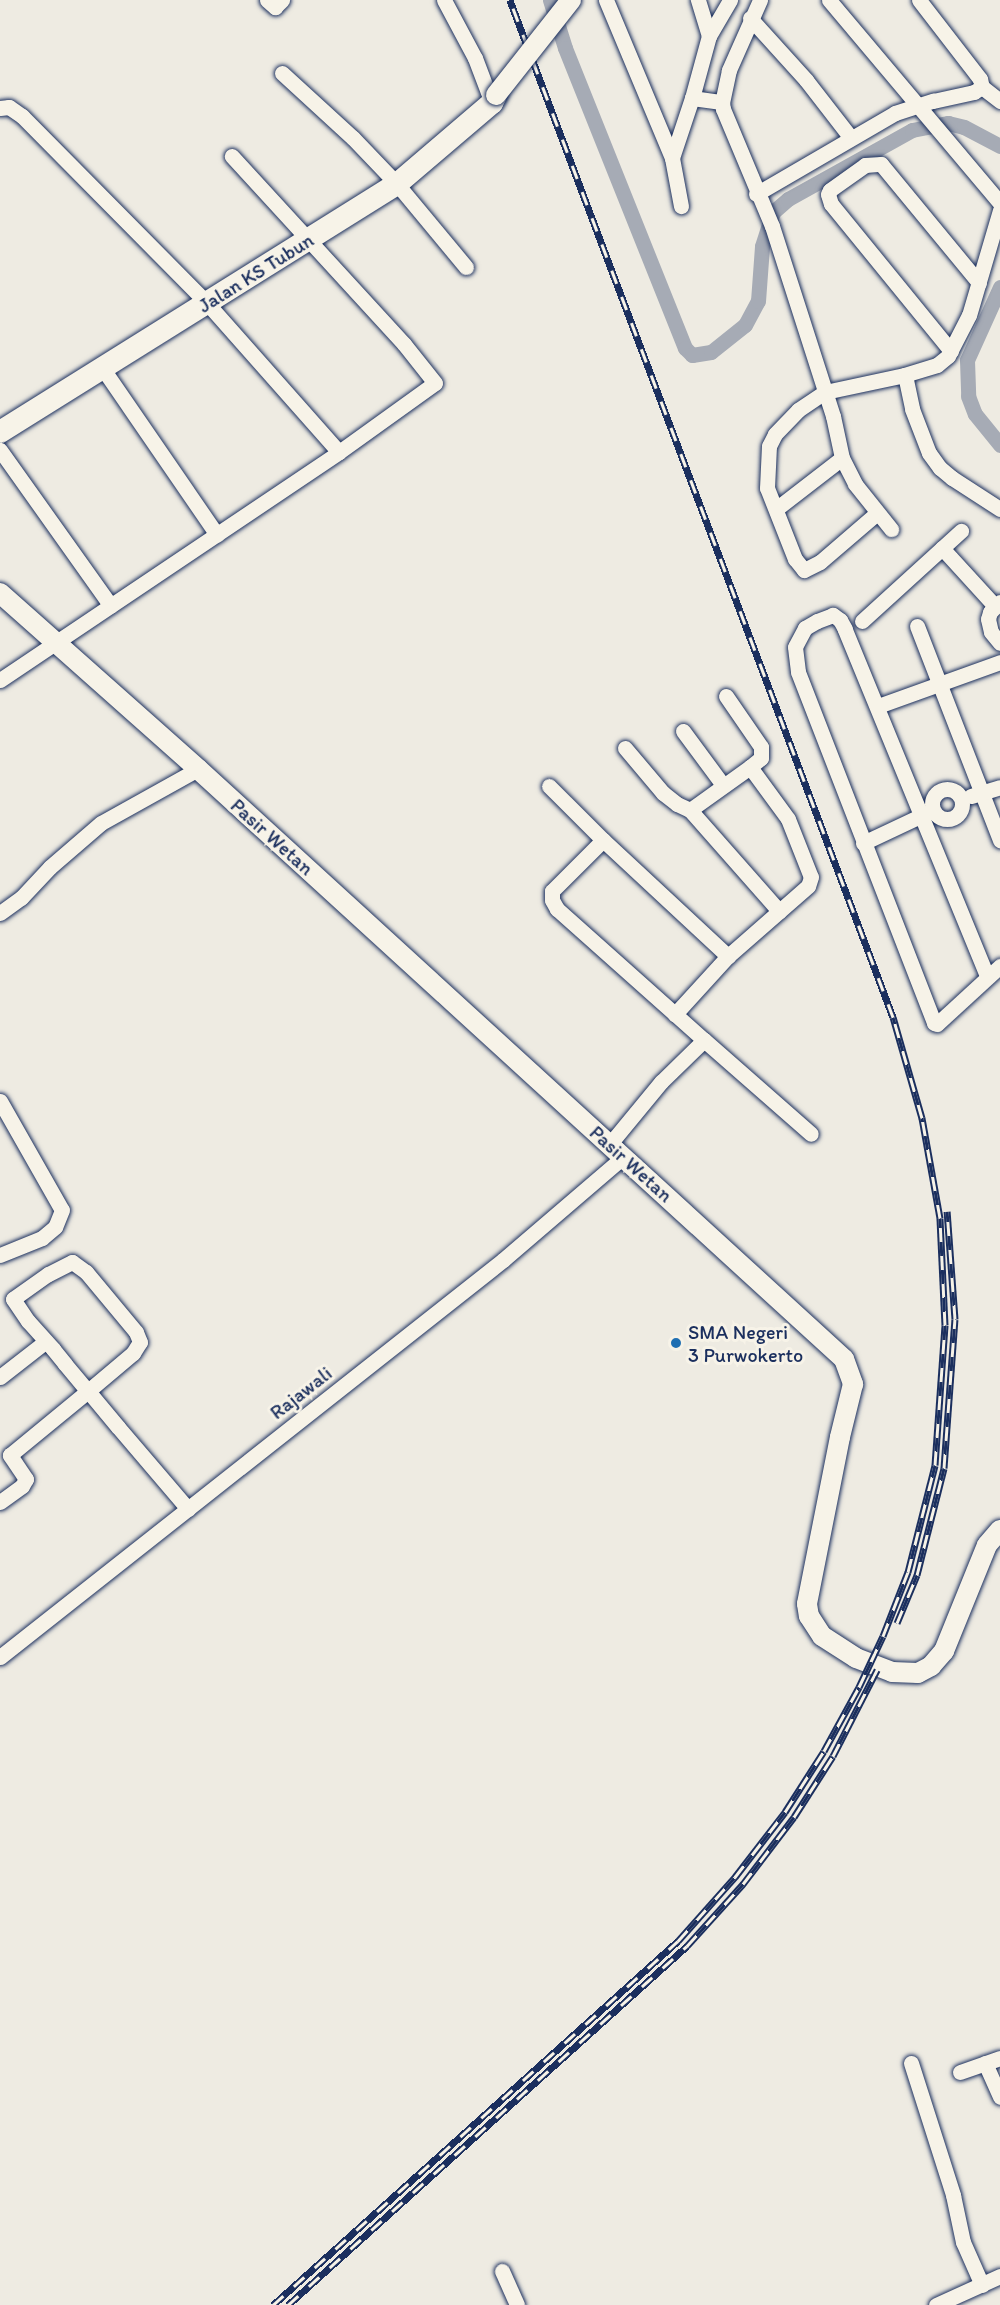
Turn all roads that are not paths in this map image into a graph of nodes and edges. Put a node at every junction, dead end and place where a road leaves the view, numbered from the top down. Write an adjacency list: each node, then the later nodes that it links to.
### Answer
1 (267, 0): 2 (street)
2 (282, 0)
3 (444, 0): 15 (street)
4 (571, 0): 15 (street, bridge)
5 (606, 0): 22 (street)
6 (698, 0): 12 (street)
7 (730, 0): 12 (street)
8 (760, 0): 11 (street)
9 (829, 0): 18 (street)
10 (919, 0): 14 (street)
11 (750, 18): 16 (street); 20 (street)
12 (709, 36): 16 (street)
13 (282, 73): 23 (street)
14 (982, 87): 17 (street); 18 (street)
15 (494, 99): 23 (main road, Jalan KS Tubun)
16 (707, 100): 22 (street); 24 (street)
17 (1000, 101)
18 (919, 107): 20 (street); 25 (street)
19 (0, 108): 31 (street)
20 (851, 138): 24 (street)
21 (232, 156): 28 (street)
22 (672, 158): 26 (street)
23 (397, 184): 28 (main road, Jalan KS Tubun); 29 (street)
24 (758, 198): 35 (street)
25 (1000, 203)
26 (681, 206)
27 (1000, 210): 30 (street)
28 (310, 240): 31 (main road, Jalan KS Tubun); 38 (street)
29 (466, 267)
30 (979, 283): 32 (street); 32 (street)
31 (207, 303): 33 (main road, Jalan KS Tubun); 38 (street)
32 (951, 351): 34 (street)
33 (103, 369): 36 (main road, Jalan KS Tubun); 45 (street)
34 (905, 375): 35 (street); 41 (street)
35 (825, 392): 39 (street); 40 (street)
36 (0, 432)
37 (0, 450): 49 (street)
38 (339, 452): 45 (street)
39 (842, 458): 40 (street); 42 (street)
40 (776, 509): 42 (street)
41 (1000, 509)
42 (877, 513): 43 (street)
43 (891, 529)
44 (961, 531): 46 (street)
45 (218, 535): 49 (street)
46 (942, 548): 48 (street); 50 (street)
47 (1, 596): 53 (street, Pasir Wetan)
48 (997, 604): 52 (street)
49 (111, 606): 53 (street)
50 (861, 621)
51 (917, 626): 56 (street)
52 (1000, 642)
53 (56, 643): 55 (street); 62 (street, Pasir Wetan)
54 (1000, 662): 56 (street)
55 (0, 681)
56 (941, 683): 58 (street); 66 (street)
57 (726, 696): 61 (street)
58 (878, 706): 69 (street); 72 (street)
59 (684, 731): 63 (street)
60 (625, 748): 68 (street)
61 (750, 766): 63 (street); 73 (street)
62 (198, 769): 74 (street); 82 (street, Pasir Wetan)
63 (723, 785): 68 (street)
64 (549, 786): 70 (street)
65 (1000, 787): 66 (street)
66 (981, 794): 67 (street); 71 (street)
67 (962, 799): 69 (street); 69 (street)
68 (690, 810): 73 (street)
69 (928, 813): 72 (street); 77 (street)
70 (603, 840): 75 (street); 78 (street)
71 (1000, 840)
72 (863, 843): 77 (street)
73 (779, 911): 75 (street)
74 (0, 913)
75 (728, 956): 78 (street)
76 (1000, 966): 77 (street)
77 (987, 976)
78 (675, 1014): 79 (street)
79 (704, 1040): 81 (street); 82 (street, Rajawali)
80 (0, 1101): 83 (street)
81 (811, 1134)
82 (616, 1151): 90 (street, Rajawali); 91 (street, Pasir Wetan)
83 (1, 1252)
84 (6, 1302): 85 (street); 87 (street)
85 (46, 1341): 86 (street); 87 (street)
86 (0, 1377)
87 (88, 1391): 88 (street); 90 (street)
88 (5, 1450): 89 (street)
89 (0, 1502)
90 (188, 1509): 92 (street, Rajawali)
91 (1000, 1530)
92 (0, 1658)
93 (1000, 2058): 95 (street)
94 (910, 2063): 100 (street)
95 (985, 2063): 96 (street); 97 (street)
96 (960, 2072)
97 (1000, 2097)
98 (502, 2271): 101 (street)
99 (1000, 2276): 100 (street)
100 (982, 2285): 102 (street)
101 (517, 2305)
102 (936, 2305)

